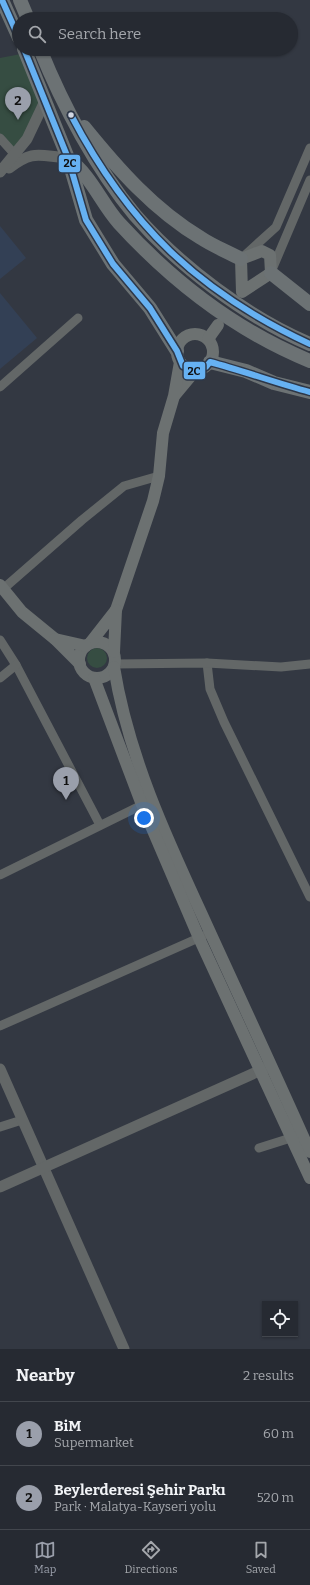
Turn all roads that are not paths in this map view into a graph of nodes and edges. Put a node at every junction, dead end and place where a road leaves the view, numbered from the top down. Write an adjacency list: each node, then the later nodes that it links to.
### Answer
1 (2, 0): 4 (highway)
2 (20, 0): 3 (highway)
3 (25, 12)
4 (12, 22)
5 (27, 56): 7 (highway)
6 (43, 56): 8 (highway)
7 (45, 101): 11 (street); 12 (highway)
8 (64, 102): 15 (highway); 21 (highway)
9 (0, 138): 11 (street)
10 (310, 148): 15 (street)
11 (17, 157): 12 (street); 13 (street)
12 (68, 158): 22 (highway); 23 (highway)
13 (0, 173)
14 (310, 180): 16 (street)
15 (241, 259): 16 (main road); 16 (main road)
16 (271, 273): 17 (highway)
17 (310, 304)
18 (78, 318): 26 (street)
19 (218, 325): 20 (main road)
20 (208, 339): 22 (main road); 24 (main road)
21 (310, 344)
22 (178, 356): 25 (main road); 28 (main road)
23 (310, 361)
24 (210, 362): 25 (main road); 27 (highway)
25 (195, 371): 28 (main road)
26 (0, 387)
27 (310, 392)
28 (174, 396): 29 (main road)
29 (159, 476): 30 (street); 31 (main road)
30 (2, 587): 32 (main road)
31 (116, 610): 34 (main road); 35 (main road)
32 (56, 639): 34 (main road); 36 (main road)
33 (0, 640): 39 (street)
34 (88, 644): 35 (main road); 36 (main road)
35 (114, 661): 37 (street); 41 (main road); 42 (main road)
36 (80, 664): 41 (main road)
37 (207, 664): 38 (street); 45 (street)
38 (310, 664)
39 (16, 665): 40 (street); 43 (street)
40 (0, 678)
41 (94, 678): 42 (main road)
42 (147, 802): 43 (street); 46 (main road)
43 (100, 825): 44 (street)
44 (0, 875)
45 (310, 897)
46 (205, 935): 47 (street); 48 (main road)
47 (0, 1026)
48 (265, 1068): 52 (main road); 55 (street)
49 (0, 1070): 50 (street)
50 (22, 1120): 51 (street); 55 (street)
51 (0, 1127)
52 (297, 1136): 53 (street); 54 (main road); 56 (main road)
53 (259, 1148)
54 (310, 1152)
55 (44, 1168): 57 (street); 58 (street)
56 (310, 1178)
57 (0, 1187)
58 (124, 1349)

